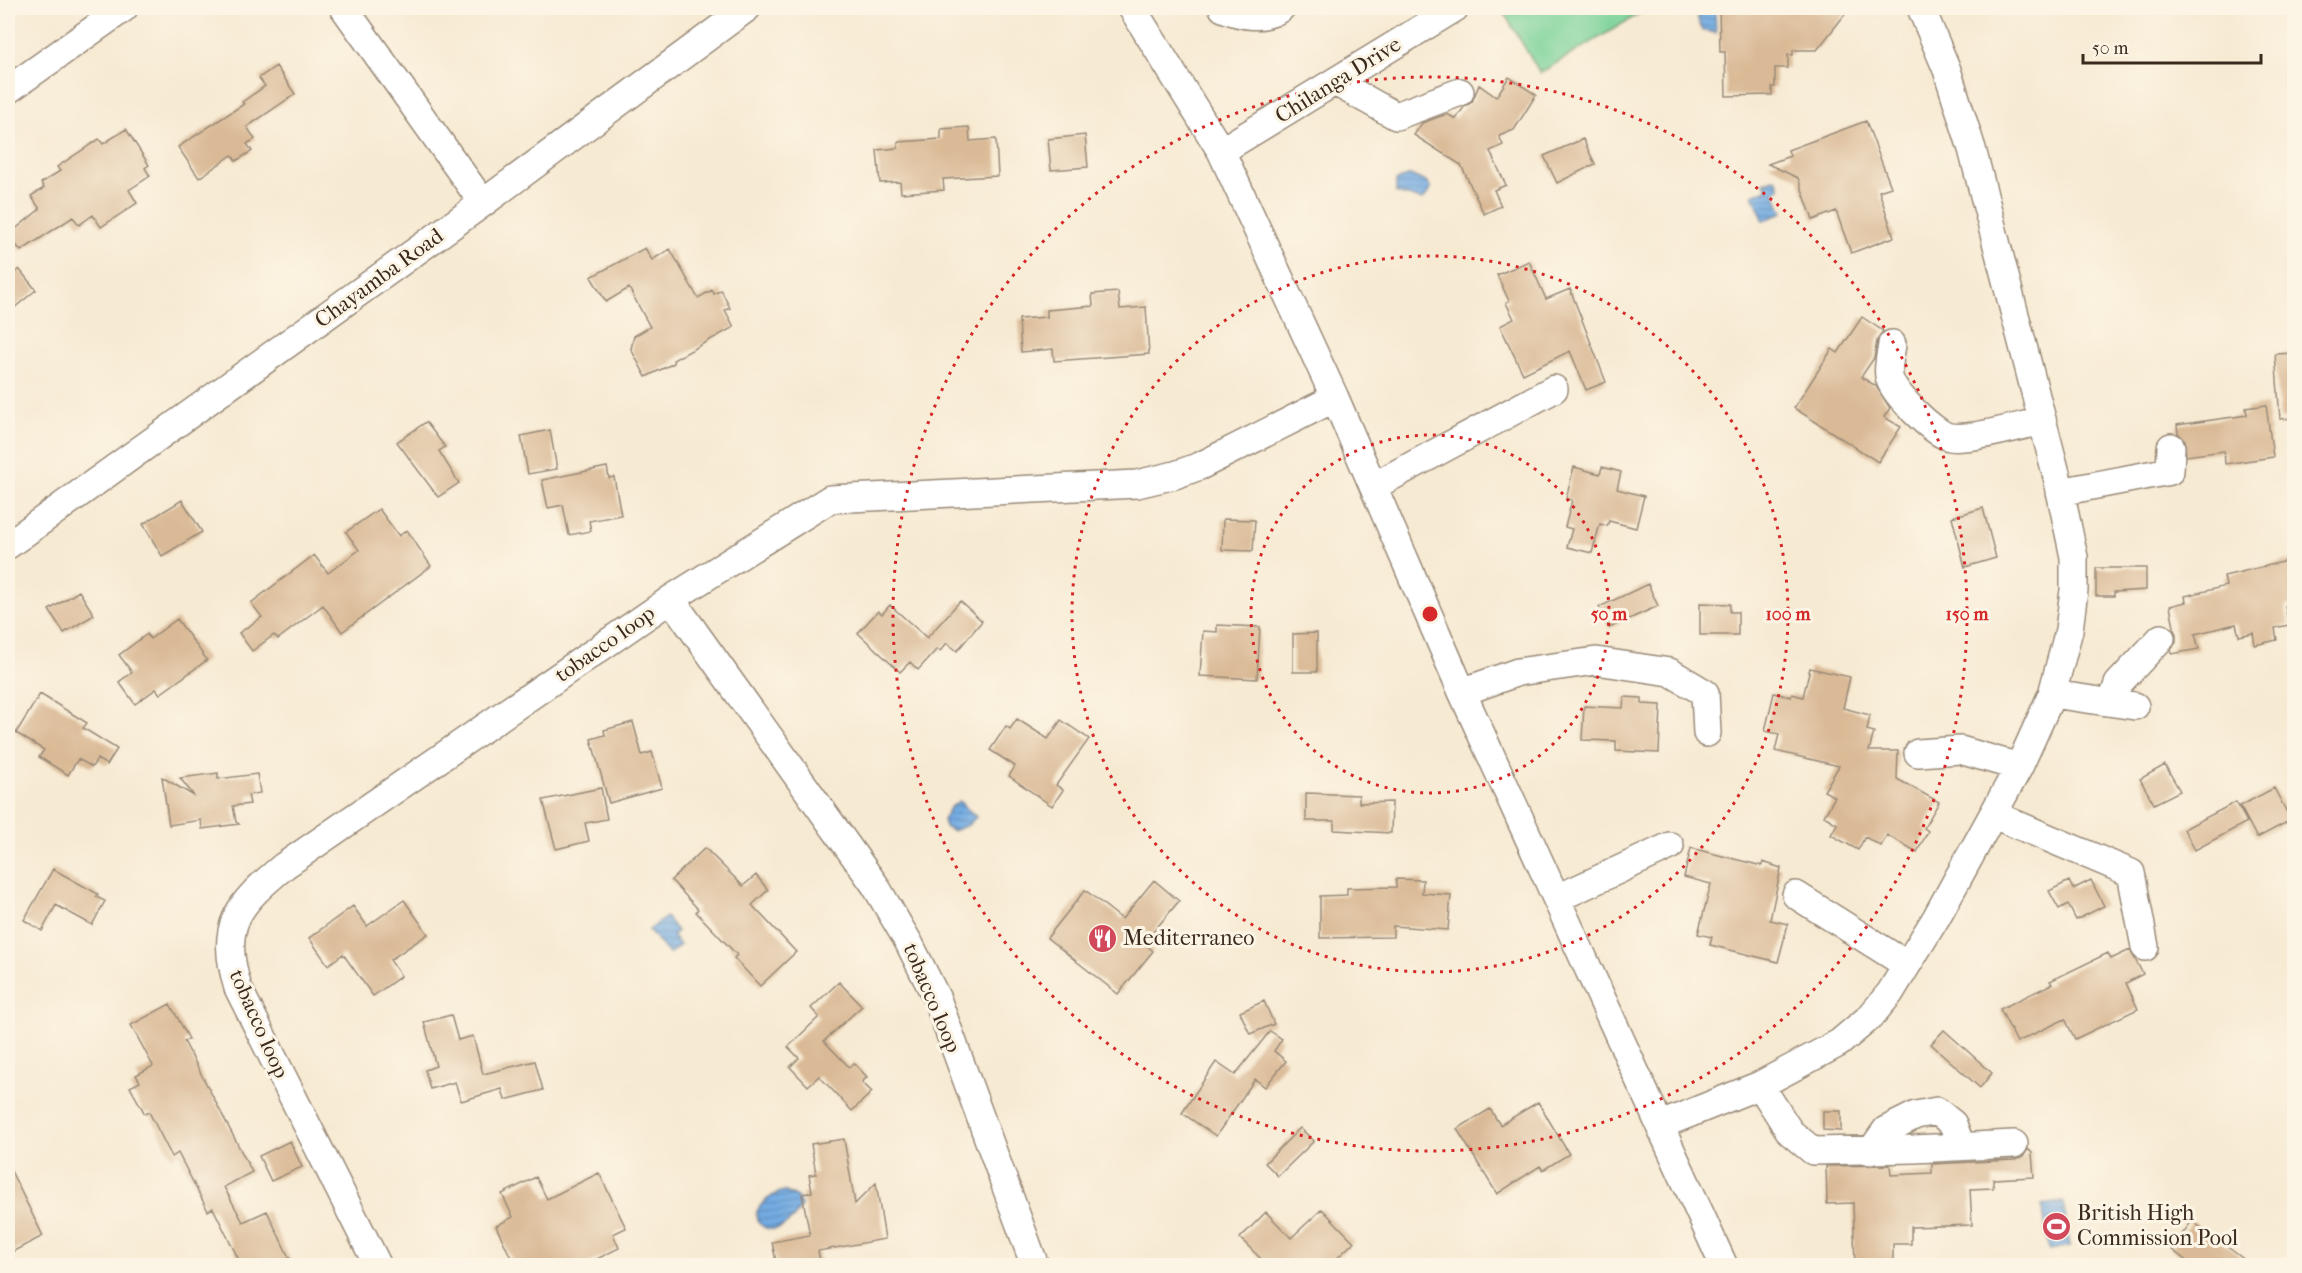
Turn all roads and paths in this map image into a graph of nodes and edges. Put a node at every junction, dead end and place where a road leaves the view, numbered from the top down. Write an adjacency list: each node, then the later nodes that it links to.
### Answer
1 (124, 8): 10 (street)
2 (344, 8): 13 (street)
3 (747, 8): 13 (street, Chayamba Road)
4 (1132, 8): 12 (street)
5 (1223, 8): 6 (street)
6 (1281, 8)
7 (1455, 8): 9 (street, Chilanga Drive)
8 (1921, 8): 17 (street)
9 (1335, 82): 11 (street); 12 (street, Chilanga Drive)
10 (8, 90)
11 (1460, 92)
12 (1221, 151): 16 (street)
13 (483, 203): 21 (street, Chayamba Road)
14 (1892, 344): 17 (street)
15 (1554, 389): 19 (street)
16 (1335, 398): 19 (street); 22 (street)
17 (2042, 420): 20 (street)
18 (2171, 447): 20 (street)
19 (1374, 486): 24 (street)
20 (2060, 492): 25 (street)
21 (8, 545)
22 (671, 599): 40 (street, tobacco loop); 41 (street, tobacco loop)
23 (2162, 638): 25 (street)
24 (1462, 692): 26 (street); 32 (street)
25 (2052, 694): 28 (street)
26 (1707, 733)
27 (1918, 753): 28 (street)
28 (2019, 767): 29 (street)
29 (1994, 815): 33 (street); 34 (street)
30 (1670, 846): 32 (street)
31 (1796, 895): 34 (street)
32 (1558, 898): 36 (street)
33 (2145, 947)
34 (1907, 965): 35 (street)
35 (1760, 1085): 36 (street); 39 (street)
36 (1661, 1125): 42 (street)
37 (2014, 1144): 38 (street)
38 (1961, 1146): 39 (street); 39 (street)
39 (1871, 1151)
40 (378, 1266)
41 (1035, 1266)
42 (1724, 1266)

